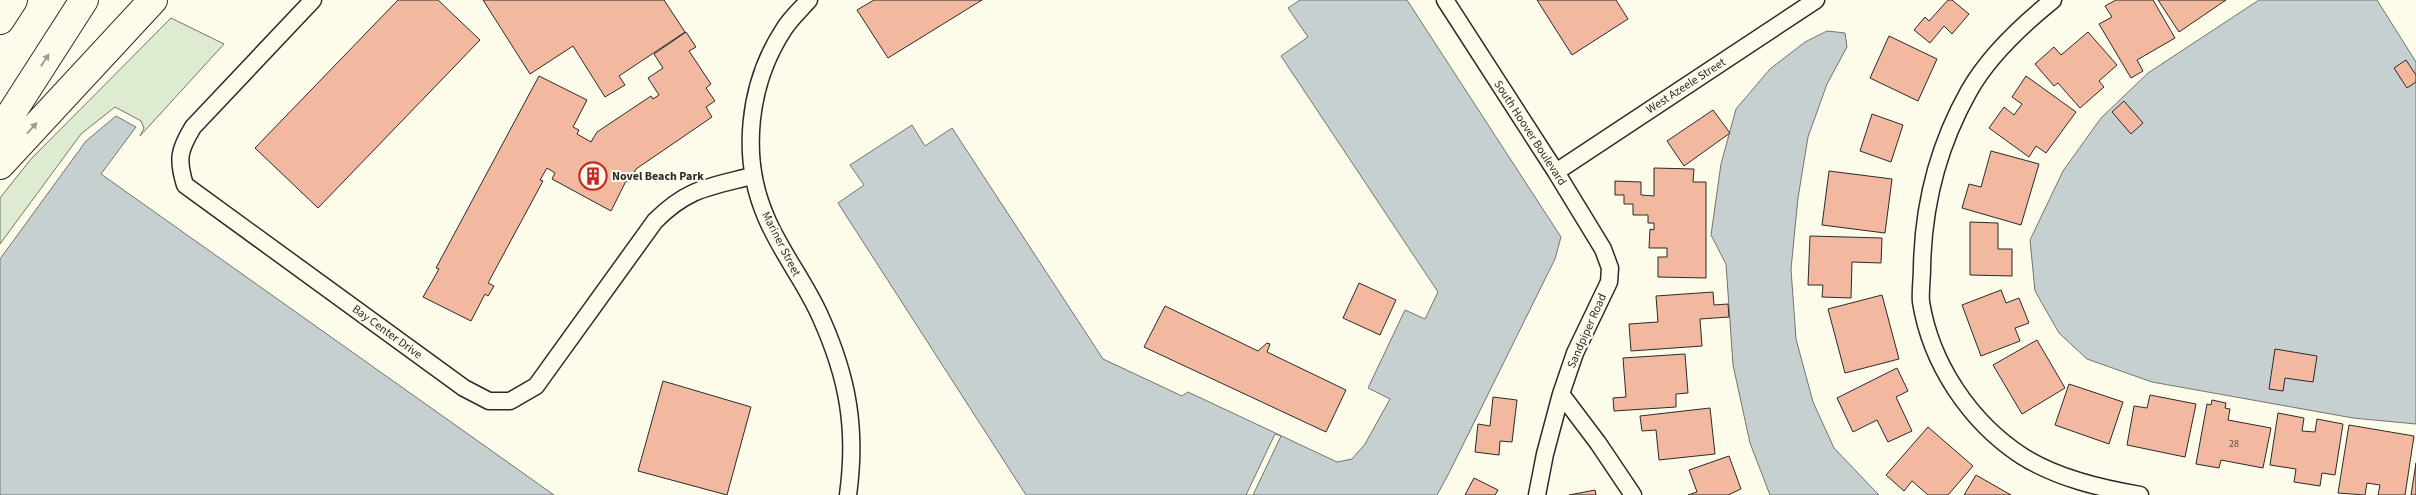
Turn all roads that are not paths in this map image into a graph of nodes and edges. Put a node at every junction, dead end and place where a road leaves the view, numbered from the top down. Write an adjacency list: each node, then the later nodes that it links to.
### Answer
1 (13, 0): 9 (highway)
2 (84, 0): 10 (highway, one-way to 2)
3 (154, 0): 11 (highway, one-way to 3)
4 (313, 0): 13 (street, Bay Center Drive)
5 (809, 0): 13 (street, Mariner Street)
6 (1445, 0): 12 (street, South Hoover Boulevard)
7 (1816, 0): 12 (street, West Azeele Street)
8 (2053, 0): 19 (street)
9 (0, 20)
10 (0, 131)
11 (0, 165)
12 (1556, 172): 14 (street, South Hoover Boulevard)
13 (752, 176): 16 (street, Mariner Street)
14 (1610, 268): 15 (street, Sandpiper Road)
15 (1561, 394): 17 (street, Sandpiper Road); 18 (street)
16 (848, 495)
17 (1537, 495)
18 (1632, 495)
19 (2140, 495)

